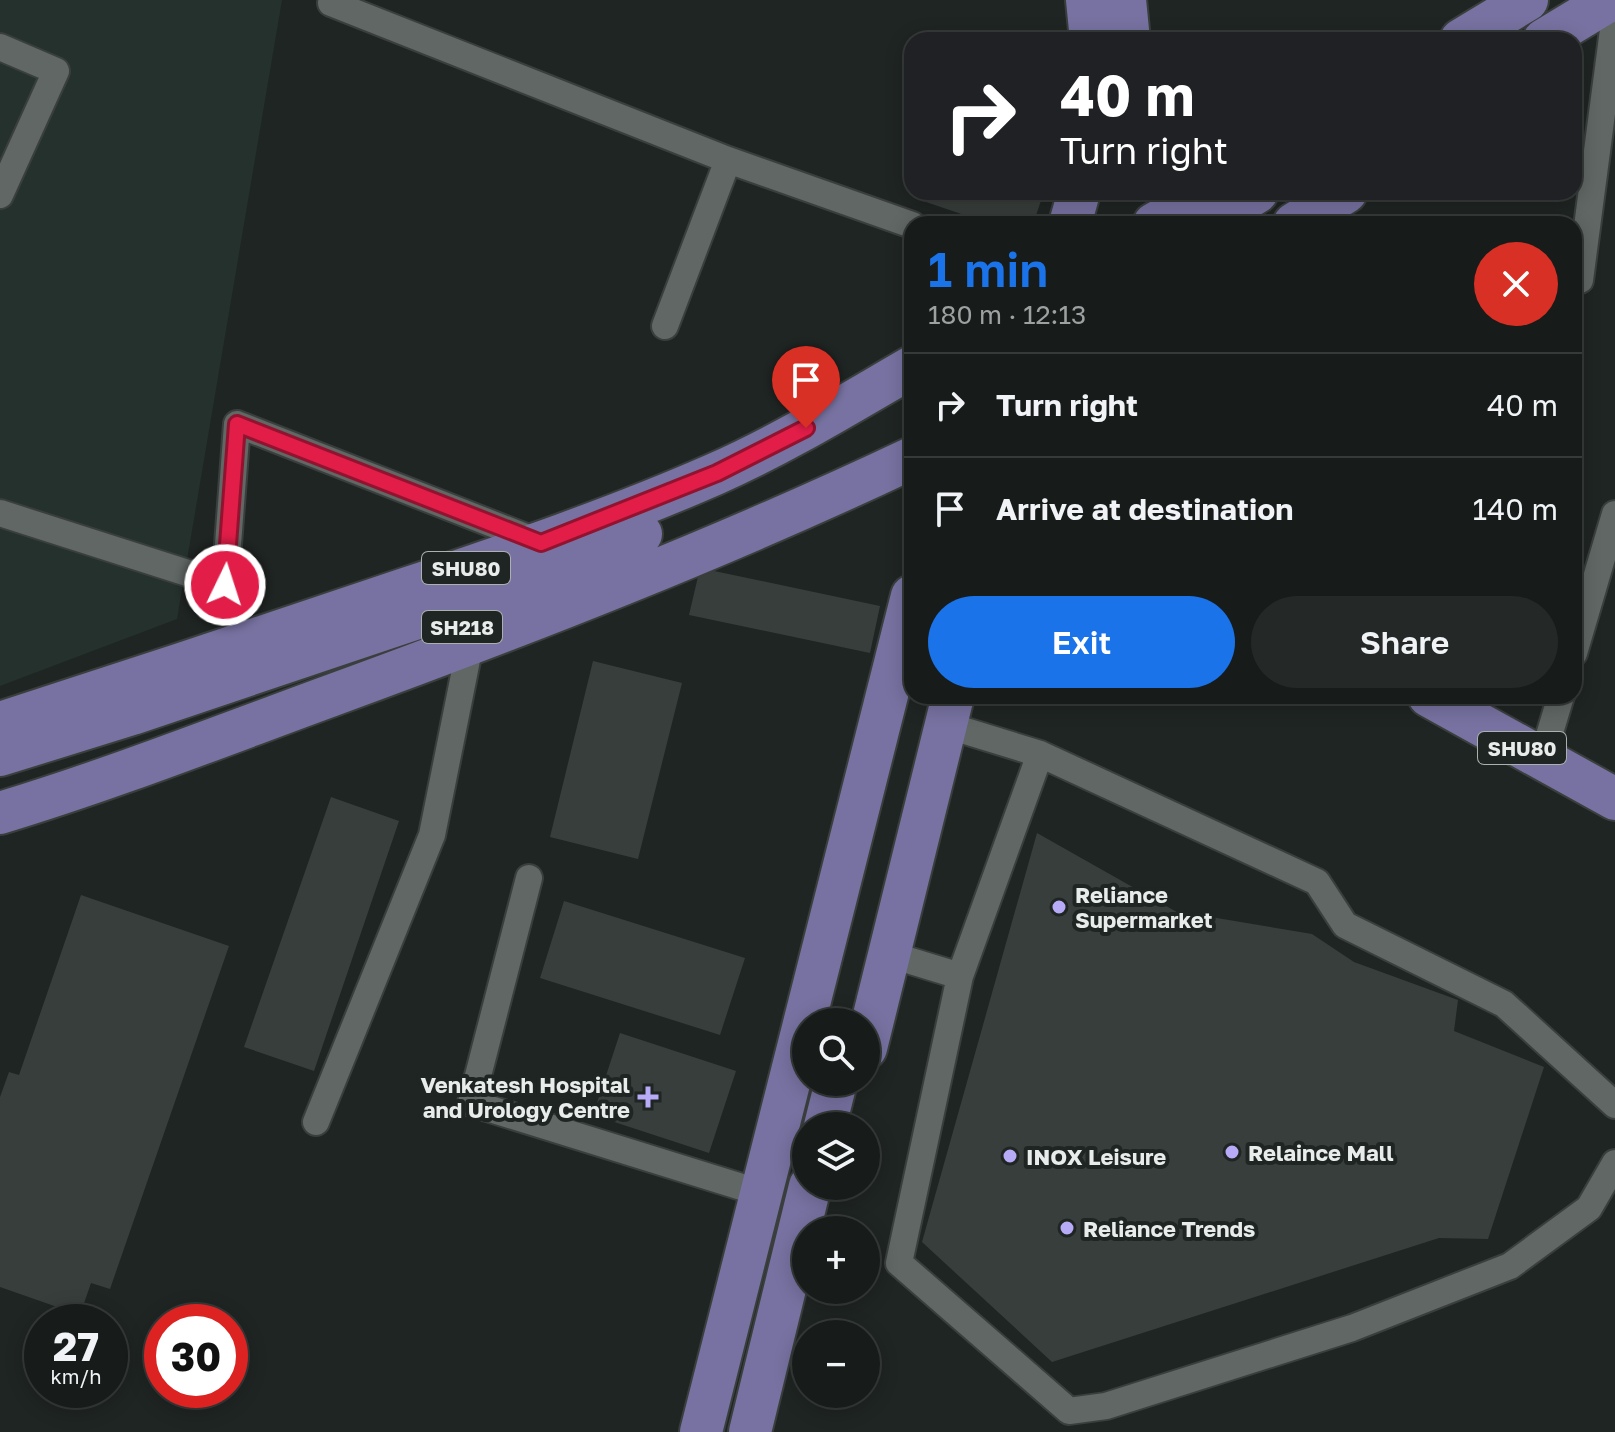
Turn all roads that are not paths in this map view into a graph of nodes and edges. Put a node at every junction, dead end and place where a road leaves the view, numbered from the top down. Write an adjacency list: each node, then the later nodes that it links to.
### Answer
1 (332, 0): 19 (street)
2 (1087, 0): 9 (main road)
3 (1105, 0): 10 (main road)
4 (1125, 0): 11 (main road)
5 (1498, 0): 12 (main road)
6 (1527, 0): 13 (main road)
7 (1569, 0): 14 (main road)
8 (1613, 17): 15 (main road); 16 (main road); 17 (main road); 33 (street)
9 (1090, 32)
10 (1107, 32)
11 (1128, 32)
12 (1445, 32)
13 (1474, 32)
14 (1517, 32)
15 (1568, 32)
16 (1582, 32)
17 (1582, 46)
18 (0, 47): 20 (street)
19 (728, 160): 32 (street); 34 (street)
20 (0, 195)
21 (1170, 200): 27 (main road)
22 (1188, 200): 27 (main road)
23 (1244, 200): 28 (main road)
24 (1288, 200): 29 (main road)
25 (1308, 200): 30 (main road)
26 (1333, 200): 31 (main road)
27 (1144, 216)
28 (1218, 216)
29 (1263, 216)
30 (1282, 216)
31 (1307, 216)
32 (904, 222)
33 (1582, 264)
34 (665, 326)
35 (904, 372): 41 (main road, SHU80)
36 (904, 405): 51 (main road, SH218)
37 (904, 439): 54 (main road, SH218)
38 (904, 462): 44 (main road)
39 (0, 513): 41 (street)
40 (1615, 514): 42 (street)
41 (541, 543): 49 (main road, SHU80)
42 (1582, 626)
43 (904, 628): 65 (main road)
44 (470, 645): 54 (main road); 63 (street)
45 (904, 699): 58 (main road)
46 (1443, 704): 52 (main road, SHU80)
47 (1559, 704): 52 (street)
48 (945, 706): 50 (street); 56 (main road); 59 (main road)
49 (0, 723)
50 (1040, 754): 57 (street); 62 (street)
51 (0, 755)
52 (1542, 759): 53 (main road, SHU80)
53 (1615, 799)
54 (1, 810)
55 (529, 878): 65 (street)
56 (888, 954): 57 (street); 60 (main road)
57 (960, 976): 64 (street)
58 (827, 1008)
59 (856, 1008)
60 (875, 1008)
61 (805, 1096): 69 (main road)
62 (1615, 1105)
63 (316, 1122)
64 (1615, 1163)
65 (761, 1193): 68 (main road)
66 (807, 1200): 70 (main road)
67 (804, 1304): 71 (main road)
68 (701, 1432)
69 (721, 1432)
70 (750, 1432)
71 (772, 1432)

